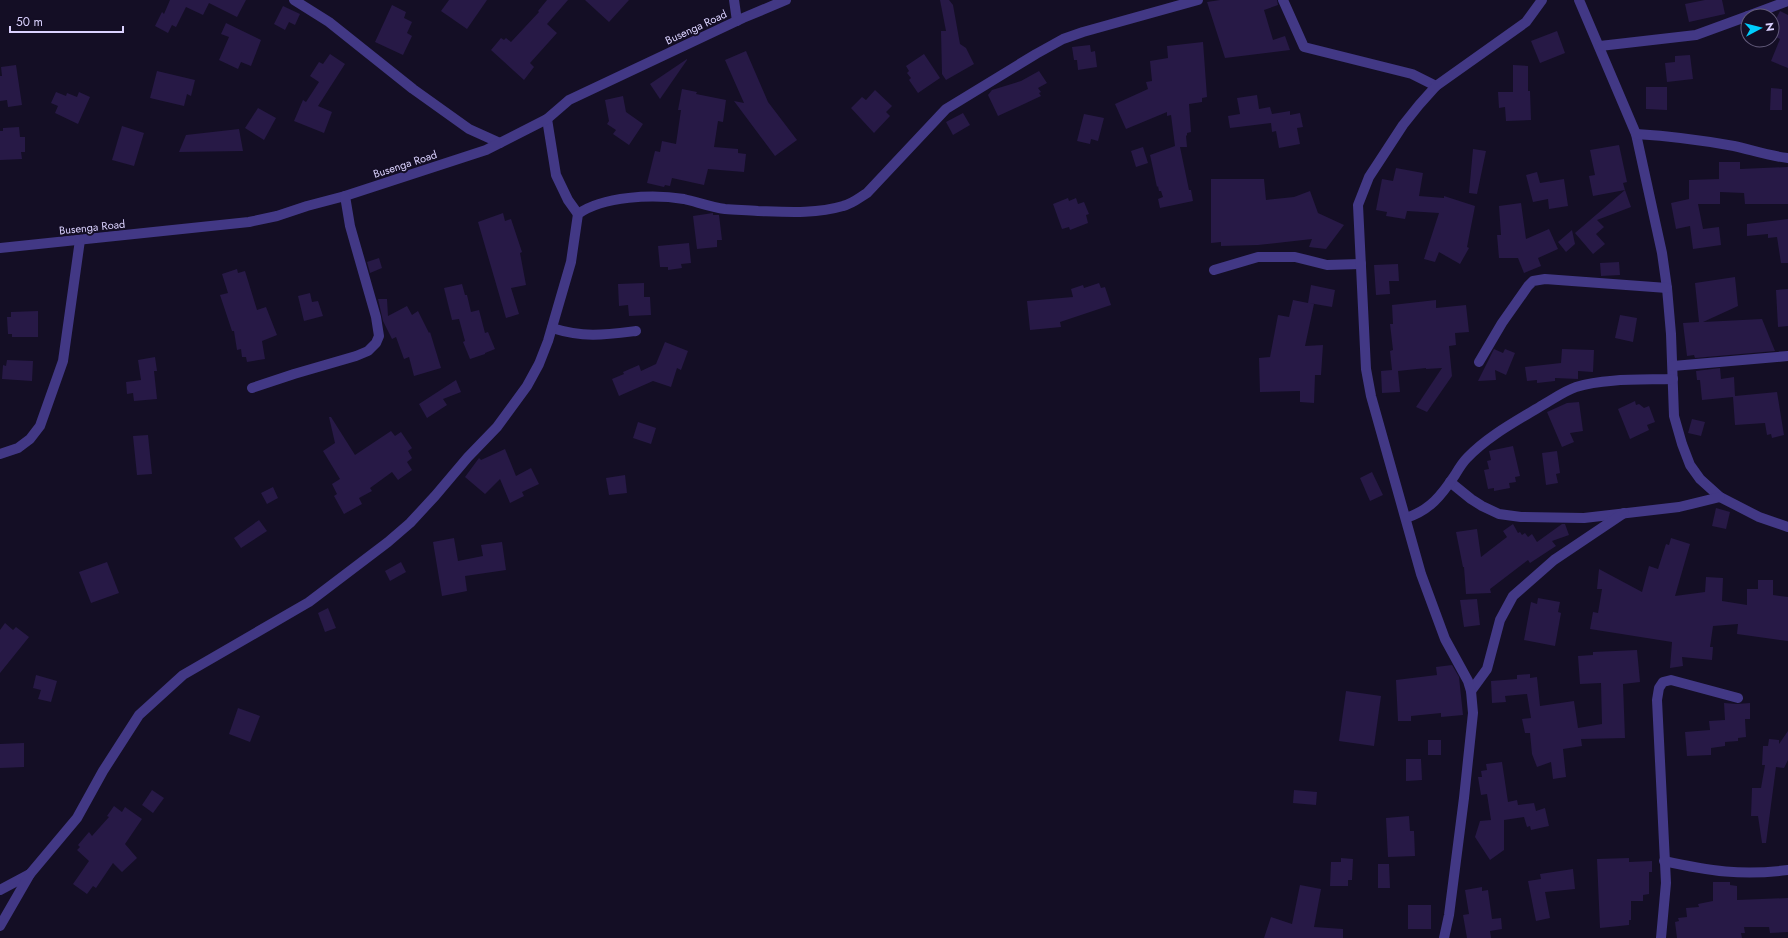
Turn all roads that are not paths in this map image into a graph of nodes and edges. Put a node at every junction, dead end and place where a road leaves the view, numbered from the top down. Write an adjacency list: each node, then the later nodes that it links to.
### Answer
1 (294, 0): 16 (street)
2 (734, 0): 11 (street)
3 (786, 0): 11 (street, Busenga Road)
4 (1198, 0): 19 (street)
5 (1283, 0): 13 (street)
6 (1542, 0): 13 (street)
7 (1579, 0): 12 (street)
8 (1788, 1): 9 (street)
9 (1769, 8)
10 (1740, 19): 12 (street)
11 (737, 21): 14 (street, Busenga Road)
12 (1600, 46): 15 (street)
13 (1436, 86): 22 (street)
14 (547, 119): 16 (street, Busenga Road); 19 (street)
15 (1636, 134): 17 (street); 24 (street)
16 (500, 143): 18 (street, Busenga Road)
17 (1788, 158)
18 (345, 196): 20 (street, Busenga Road); 31 (street)
19 (578, 214): 25 (street)
20 (80, 240): 21 (street, Busenga Road); 32 (street)
21 (0, 248)
22 (1361, 264): 23 (street); 36 (street)
23 (1214, 270)
24 (1668, 288): 28 (street); 29 (street)
25 (552, 328): 26 (street); 42 (street)
26 (636, 331)
27 (1788, 356): 29 (street)
28 (1479, 362)
29 (1673, 366): 30 (street)
30 (1672, 378): 33 (street); 34 (street)
31 (252, 388)
32 (0, 454)
33 (1450, 482): 35 (street); 36 (street)
34 (1720, 497): 35 (street); 37 (street)
35 (1625, 512): 38 (street)
36 (1406, 518): 38 (street)
37 (1788, 527)
38 (1471, 691): 45 (street)
39 (1738, 698): 40 (street)
40 (1664, 861): 41 (street); 46 (street)
41 (1788, 870)
42 (30, 874): 43 (street); 44 (street)
43 (0, 890)
44 (0, 926)
45 (1444, 938)
46 (1661, 938)

